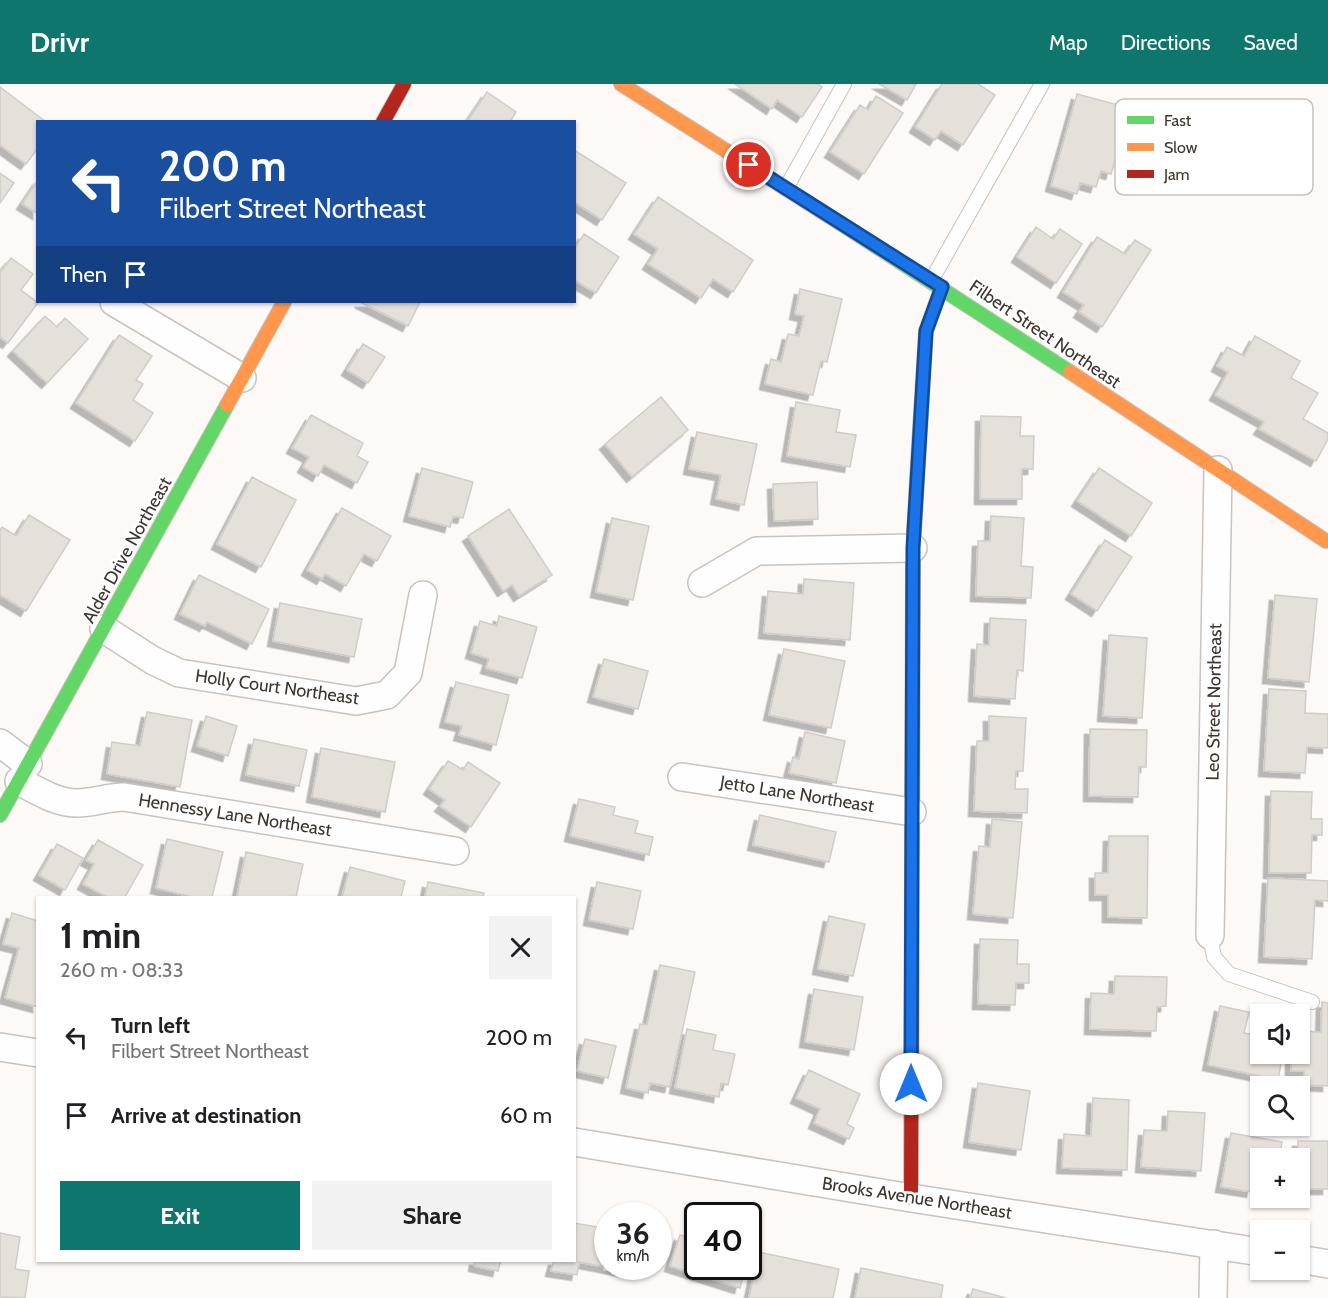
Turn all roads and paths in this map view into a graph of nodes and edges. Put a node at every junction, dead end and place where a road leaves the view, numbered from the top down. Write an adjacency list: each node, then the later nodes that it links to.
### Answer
1 (404, 84): 5 (street)
2 (621, 84): 6 (street, Filbert Street Northeast)
3 (844, 84): 6 (lane)
4 (1042, 84): 7 (lane)
5 (384, 120)
6 (786, 188): 7 (street, Filbert Street Northeast)
7 (936, 284): 11 (street, Filbert Street Northeast); 13 (street)
8 (116, 303): 10 (street)
9 (283, 303): 10 (street, Alder Drive Northeast)
10 (242, 378): 16 (street, Alder Drive Northeast)
11 (1218, 470): 12 (street, Filbert Street Northeast); 23 (street, Leo Street Northeast)
12 (1326, 541)
13 (913, 548): 14 (street); 20 (street)
14 (702, 583)
15 (423, 595): 16 (street, Holly Court Northeast)
16 (104, 629): 18 (street, Alder Drive Northeast)
17 (0, 743): 18 (street, Hennessy Lane Northeast)
18 (23, 773): 21 (street, Alder Drive Northeast); 22 (street, Hennessy Lane Northeast)
19 (682, 777): 20 (street, Jetto Lane Northeast)
20 (912, 812): 28 (street)
21 (0, 815)
22 (455, 851)
23 (1210, 935): 24 (lane)
24 (1312, 1002)
25 (0, 1047): 26 (street)
26 (36, 1053)
27 (576, 1142): 28 (street, Brooks Avenue Northeast)
28 (910, 1198): 29 (street, Brooks Avenue Northeast)
29 (1214, 1244): 30 (street, Brooks Avenue Northeast); 33 (street)
30 (1250, 1250)
31 (1310, 1261): 32 (street)
32 (1328, 1264)
33 (1213, 1298)

